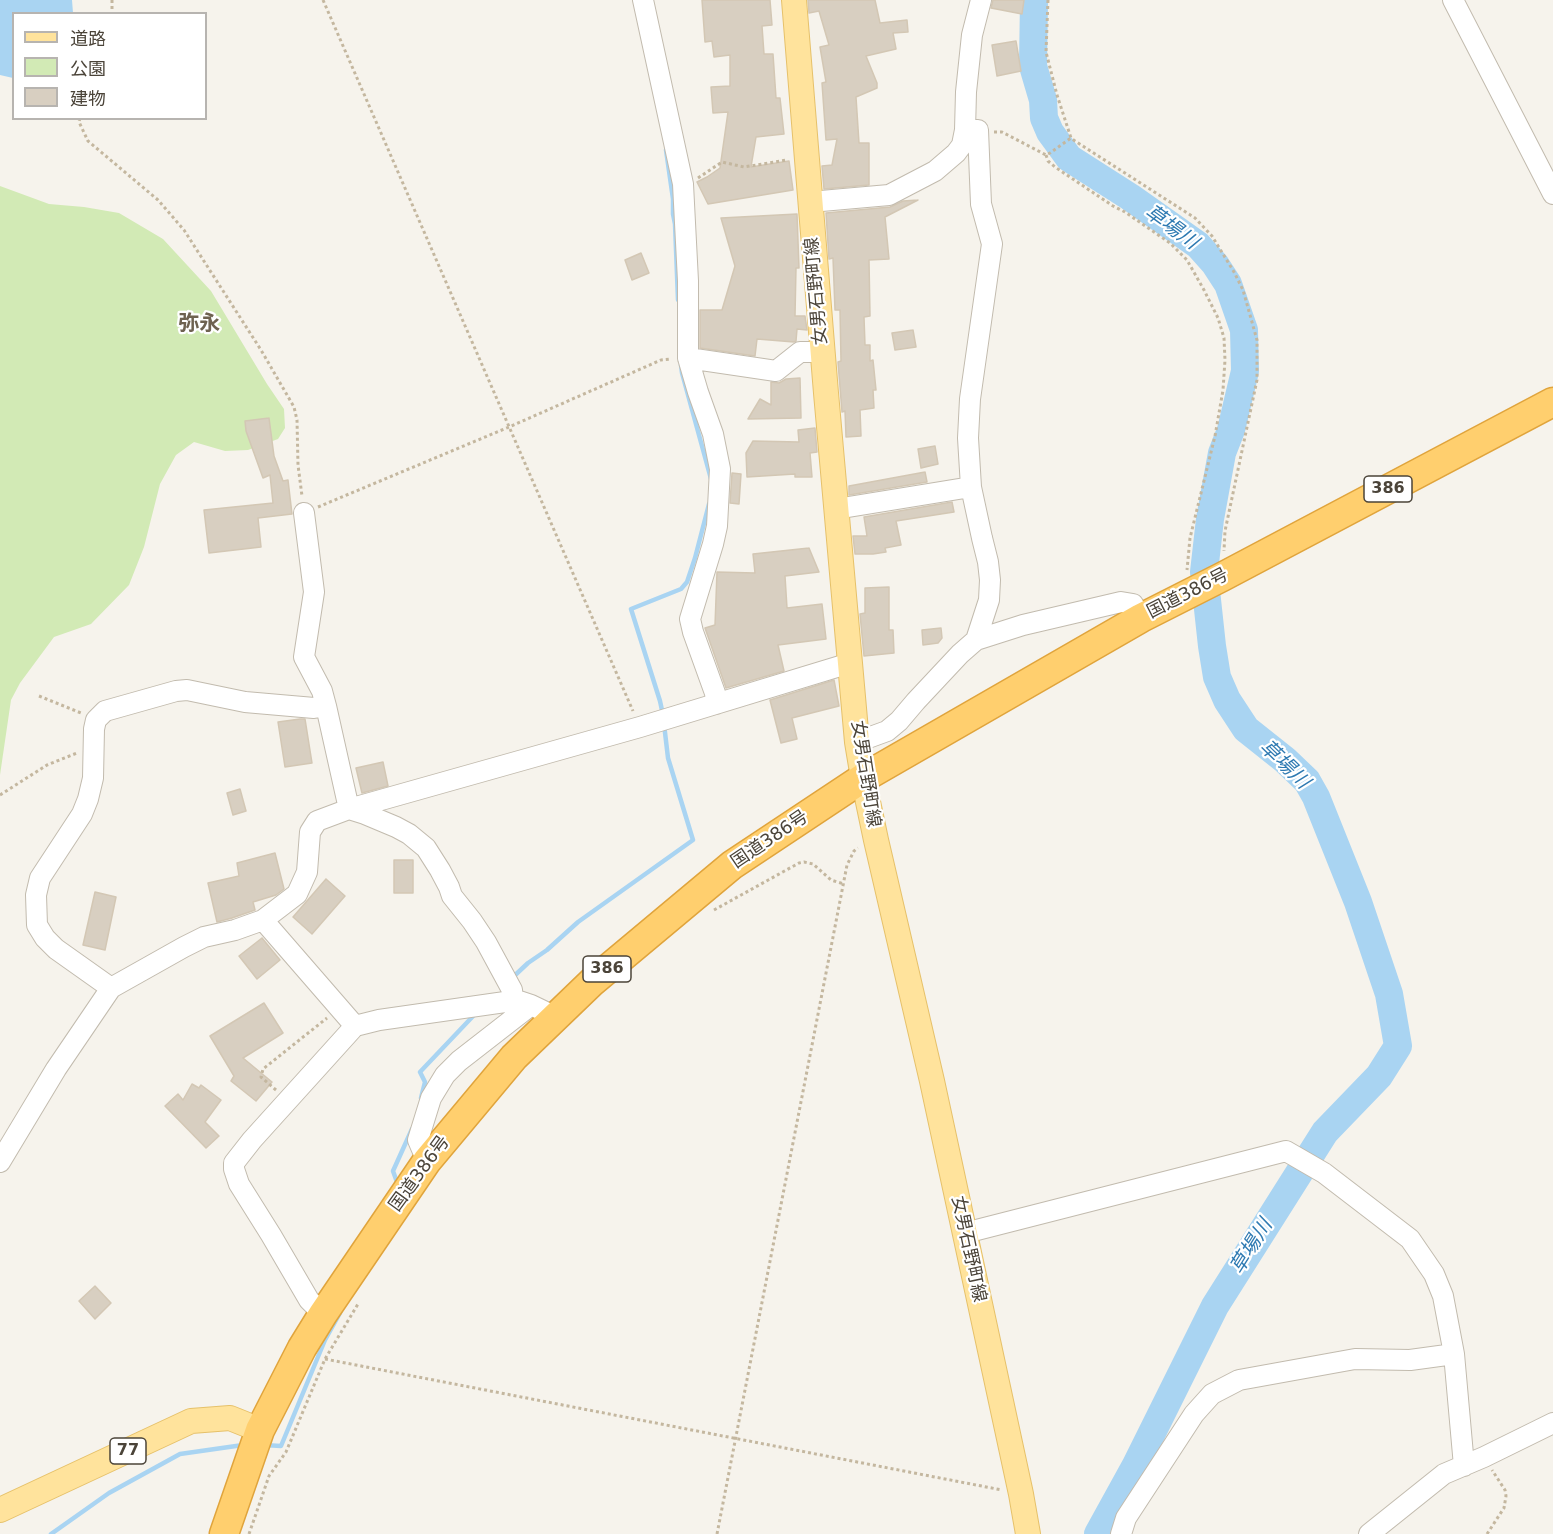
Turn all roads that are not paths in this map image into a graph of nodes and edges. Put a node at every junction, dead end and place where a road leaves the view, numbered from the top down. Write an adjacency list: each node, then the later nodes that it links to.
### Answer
1 (643, 0): 9 (street)
2 (794, 0): 7 (main road, 女男石野町線)
3 (981, 0): 5 (street)
4 (1453, 0): 6 (street)
5 (972, 130): 7 (street); 11 (street)
6 (1553, 194)
7 (810, 202): 8 (main road, 女男石野町線)
8 (823, 352): 9 (street); 12 (main road, 女男石野町線)
9 (688, 358): 17 (street)
10 (1553, 402): 14 (highway, 国道386号 / 386)
11 (971, 487): 12 (street); 15 (street)
12 (836, 509): 16 (main road, 女男石野町線)
13 (304, 513): 18 (street)
14 (1141, 618): 15 (street); 20 (highway, 国道386号 / 386)
15 (976, 640): 19 (street)
16 (850, 663): 17 (street); 19 (main road, 女男石野町線)
17 (716, 704): 21 (street)
18 (326, 706): 21 (street); 23 (street)
19 (857, 742): 20 (main road, 女男石野町線)
20 (863, 778): 24 (highway, 国道386号 / 386); 28 (main road, 女男石野町線)
21 (349, 809): 22 (street); 24 (street)
22 (262, 920): 23 (street); 25 (street)
23 (111, 988): 27 (street)
24 (533, 1007): 25 (street); 26 (highway, 国道386号 / 386); 26 (street)
25 (355, 1026): 29 (street)
26 (427, 1161): 29 (highway, 国道386号 / 386)
27 (0, 1162)
28 (965, 1233): 30 (street); 36 (main road, 女男石野町線)
29 (323, 1314): 32 (highway, 国道386号 / 386)
30 (1454, 1354): 33 (street); 37 (street)
31 (1553, 1423): 33 (street)
32 (260, 1430): 34 (main road, 77); 35 (highway, 国道386号 / 386)
33 (1464, 1466): 38 (street)
34 (0, 1510)
35 (224, 1534)
36 (1028, 1534)
37 (1121, 1534)
38 (1369, 1534)

